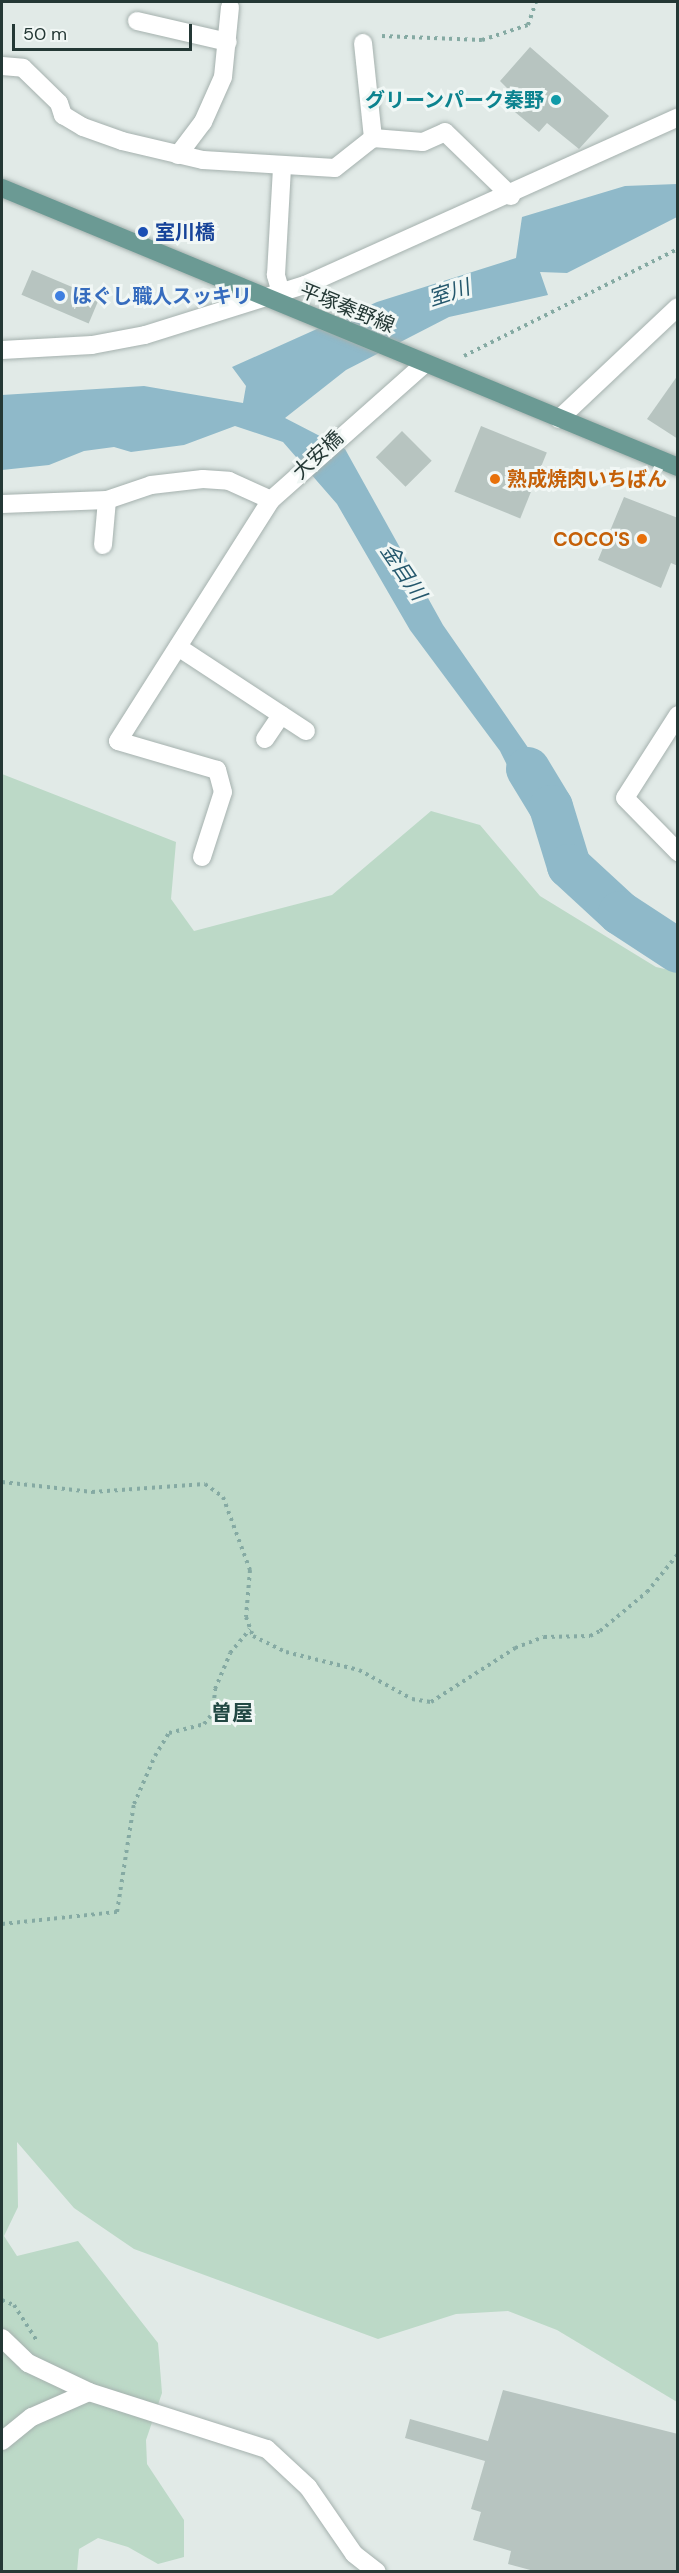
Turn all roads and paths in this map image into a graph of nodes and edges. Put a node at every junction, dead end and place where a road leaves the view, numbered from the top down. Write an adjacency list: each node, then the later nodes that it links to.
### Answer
1 (536, 2): 4 (path)
2 (230, 7): 5 (street)
3 (138, 21): 5 (street)
4 (403, 37)
5 (228, 42): 10 (street)
6 (363, 43): 9 (street)
7 (2, 66): 10 (street)
8 (678, 117): 13 (street)
9 (373, 138): 11 (street); 13 (street)
10 (178, 155): 11 (street)
11 (282, 166): 15 (street)
12 (2, 188): 15 (main road, 平塚秦野線)
13 (511, 196): 15 (street)
14 (678, 249): 18 (path)
15 (272, 295): 17 (street); 18 (main road, 平塚秦野線)
16 (678, 307): 19 (street)
17 (2, 350)
18 (423, 363): 19 (main road, 平塚秦野線); 21 (street, 大安橋)
19 (559, 419): 20 (main road, 平塚秦野線)
20 (678, 466)
21 (274, 496): 22 (street); 25 (street, 大安橋)
22 (108, 500): 23 (street); 24 (street)
23 (2, 504)
24 (103, 545)
25 (178, 647): 26 (street); 31 (street, 大安橋)
26 (281, 715): 28 (street); 29 (street)
27 (678, 715): 30 (street)
28 (306, 731)
29 (265, 739)
30 (678, 852)
31 (202, 857)
32 (2, 1482): 34 (path)
33 (678, 1554): 34 (path)
34 (250, 1629): 35 (path)
35 (2, 1924)
36 (2, 2338): 37 (street)
37 (89, 2392): 38 (street); 39 (street)
38 (2, 2441)
39 (377, 2571)

